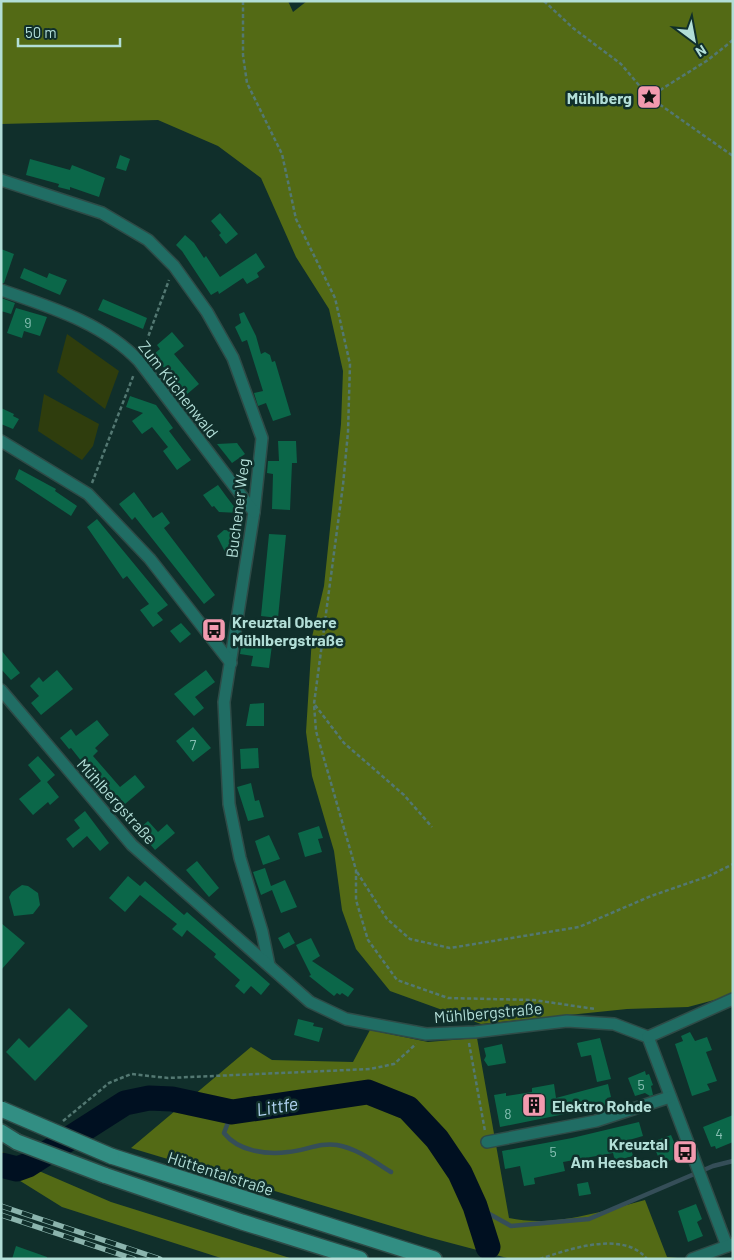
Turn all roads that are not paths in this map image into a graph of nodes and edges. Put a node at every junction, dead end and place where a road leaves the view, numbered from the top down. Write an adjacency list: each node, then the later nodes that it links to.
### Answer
1 (1, 180): 4 (street, Buchener Weg)
2 (1, 290): 4 (street, Zum Küchenwald)
3 (1, 441): 5 (street)
4 (254, 512): 5 (street, Buchener Weg)
5 (231, 663): 7 (street, Buchener Weg)
6 (1, 690): 7 (street, Mühlbergstraße)
7 (269, 965): 9 (street, Mühlbergstraße)
8 (733, 999): 9 (street)
9 (648, 1037): 10 (street)
10 (670, 1097): 13 (street); 14 (street)
11 (1, 1109): 16 (highway, Hüttentalstraße, bridge)
12 (1, 1132): 15 (highway, bridge)
13 (487, 1142)
14 (730, 1245): 17 (street)
15 (357, 1258)
16 (434, 1259)
17 (692, 1259)

